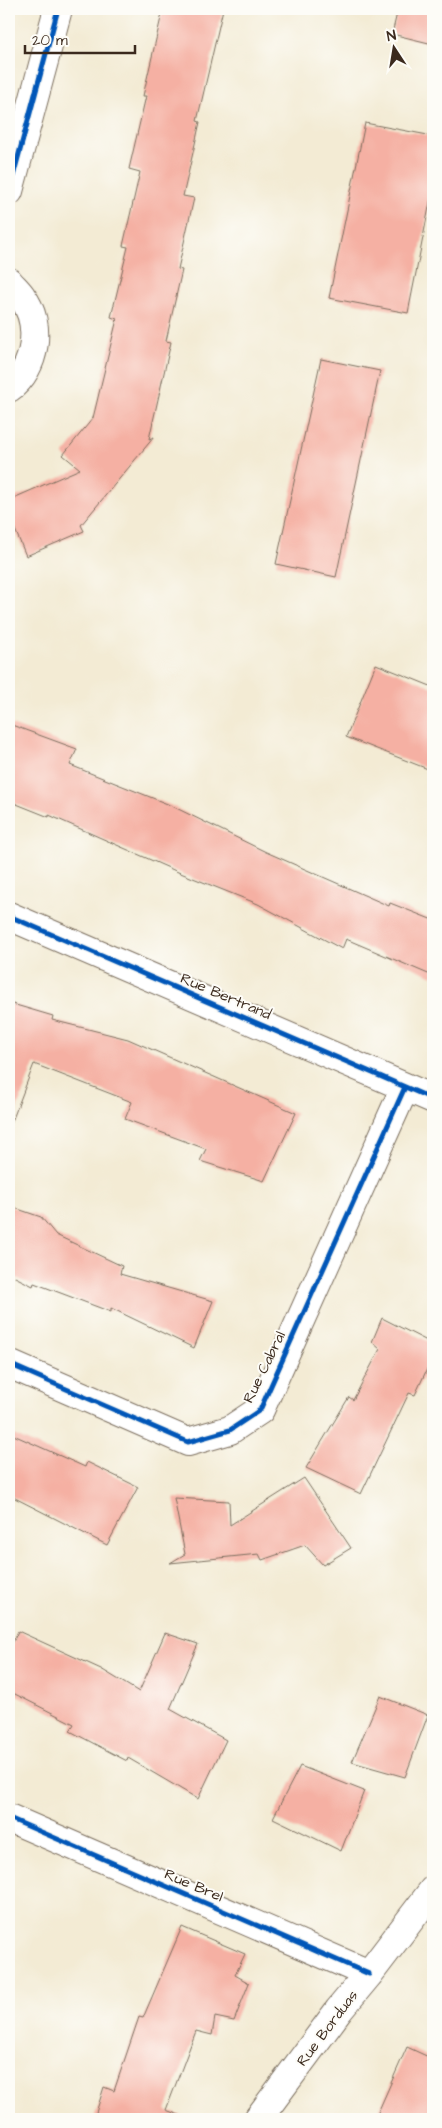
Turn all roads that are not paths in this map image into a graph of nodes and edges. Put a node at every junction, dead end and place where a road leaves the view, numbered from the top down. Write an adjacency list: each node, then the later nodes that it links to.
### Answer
1 (58, 9): 2 (street)
2 (9, 191)
3 (9, 282): 4 (street)
4 (9, 388)
5 (9, 916): 6 (street, Rue Bertrand)
6 (405, 1087): 7 (street, Rue Bertrand); 8 (street, Rue Cabral)
7 (433, 1099)
8 (9, 1364)
9 (9, 1818): 11 (street, Rue Brel)
10 (433, 1890): 11 (street, Rue Borduas)
11 (369, 1974): 12 (street, Rue Borduas)
12 (258, 2119)

